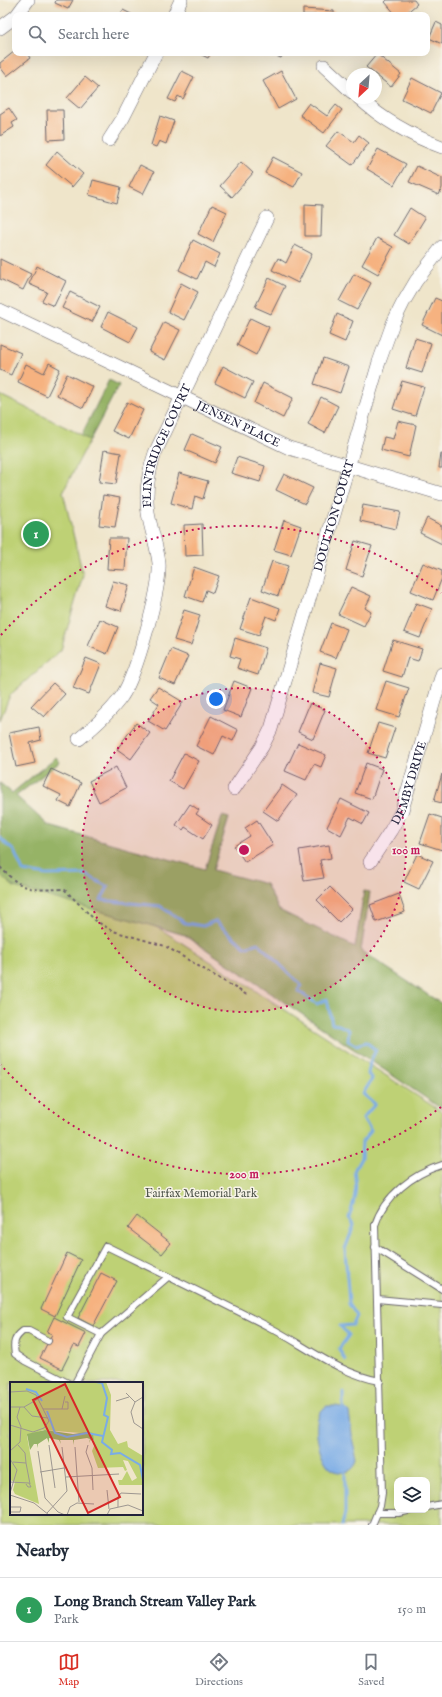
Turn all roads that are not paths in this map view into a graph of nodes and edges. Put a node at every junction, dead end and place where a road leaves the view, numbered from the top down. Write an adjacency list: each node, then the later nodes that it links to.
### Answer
1 (28, 0): 3 (street)
2 (180, 0): 4 (street)
3 (19, 12)
4 (175, 12)
5 (12, 19): 6 (street)
6 (0, 28)
7 (154, 56): 11 (street)
8 (324, 66): 9 (street)
9 (346, 86)
10 (366, 104): 12 (street)
11 (109, 140)
12 (442, 147)
13 (267, 218): 16 (street, FLINTRIDGE COURT)
14 (442, 247): 17 (street, DOULTON COURT)
15 (0, 310): 16 (street, JENSEN PLACE)
16 (182, 397): 17 (street, JENSEN PLACE); 20 (street, FLINTRIDGE COURT)
17 (349, 467): 18 (street, JENSEN PLACE); 21 (street, DOULTON COURT)
18 (442, 494)
19 (442, 674): 22 (street, DEMBY DRIVE)
20 (79, 739)
21 (234, 788)
22 (370, 862)
23 (442, 1165): 24 (lane)
24 (375, 1248): 26 (lane); 27 (lane)
25 (168, 1277): 29 (lane); 29 (lane); 31 (lane)
26 (442, 1289)
27 (377, 1299): 28 (lane); 31 (lane)
28 (442, 1305)
29 (101, 1334): 33 (lane)
30 (48, 1341): 32 (lane)
31 (380, 1381): 36 (lane)
32 (66, 1382)
33 (76, 1382)
34 (442, 1504): 35 (lane)
35 (430, 1506)
36 (377, 1513): 37 (lane); 38 (lane)
37 (394, 1513)
38 (372, 1525)

